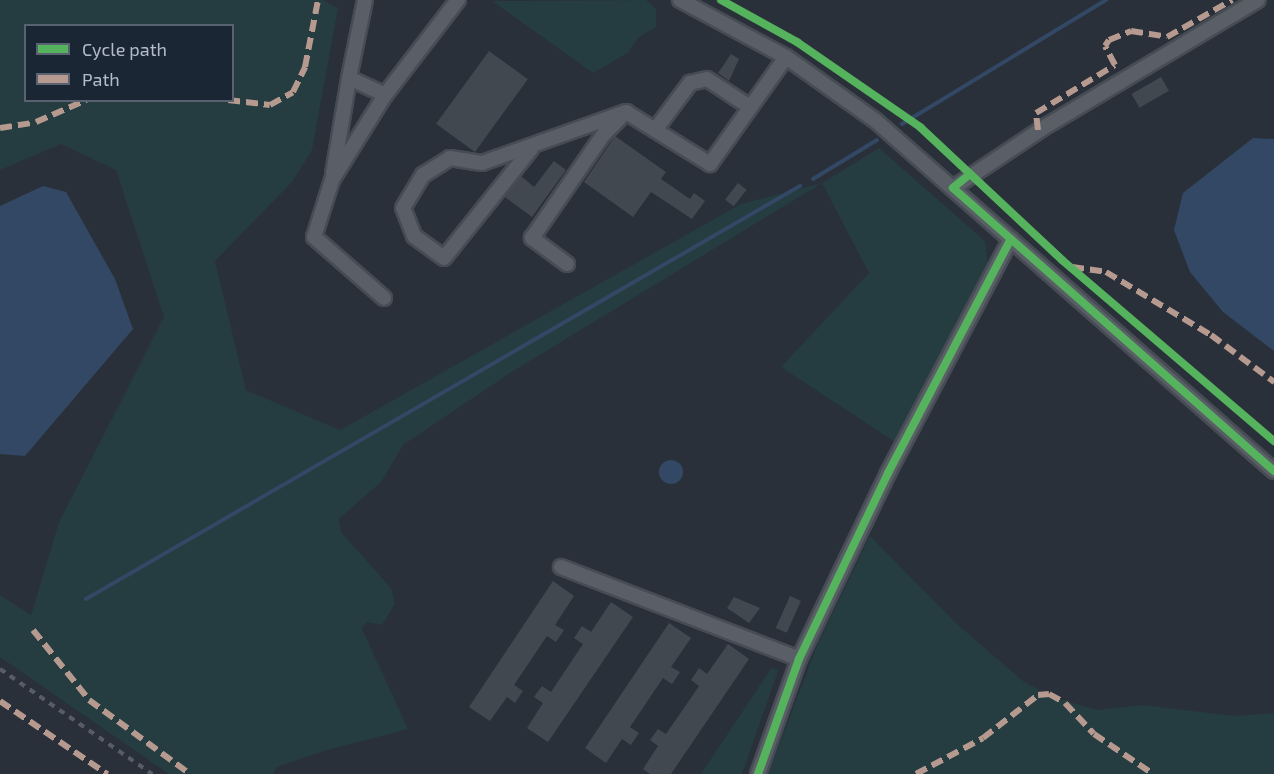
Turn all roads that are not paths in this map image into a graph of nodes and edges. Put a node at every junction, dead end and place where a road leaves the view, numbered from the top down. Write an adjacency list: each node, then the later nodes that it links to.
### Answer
1 (365, 0): 6 (street)
2 (458, 0): 7 (street)
3 (680, 0): 5 (street)
4 (1258, 0): 13 (street)
5 (786, 57): 8 (street); 13 (street)
6 (349, 78): 7 (street); 12 (street)
7 (385, 95): 12 (street)
8 (750, 107): 10 (street); 10 (street)
9 (626, 112): 10 (street); 11 (street); 15 (street)
10 (656, 130)
11 (531, 149): 11 (street)
12 (332, 180): 16 (street)
13 (953, 188): 14 (street)
14 (1011, 239): 17 (street); 19 (street)
15 (567, 264)
16 (384, 298)
17 (1274, 471)
18 (561, 567): 19 (street)
19 (799, 659): 20 (street)
20 (758, 774)

